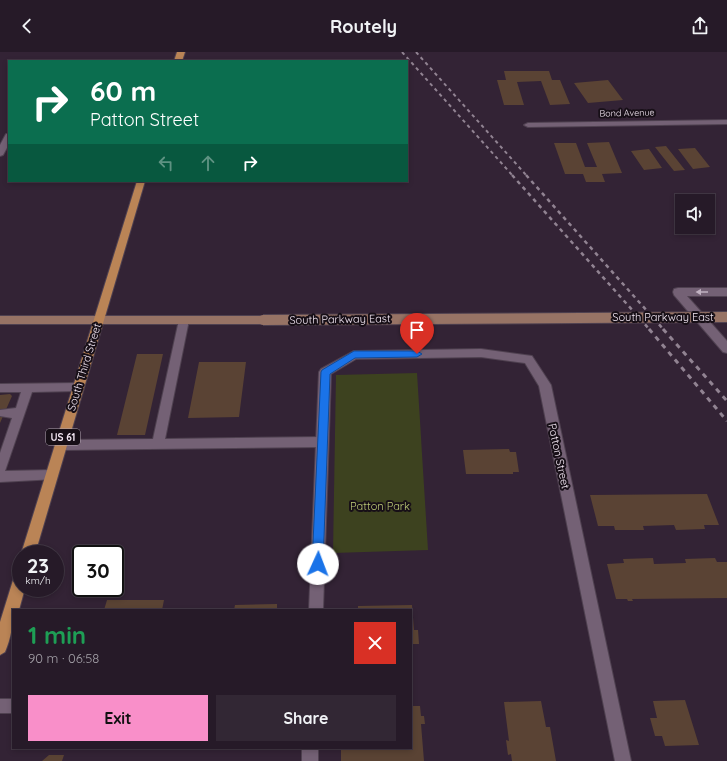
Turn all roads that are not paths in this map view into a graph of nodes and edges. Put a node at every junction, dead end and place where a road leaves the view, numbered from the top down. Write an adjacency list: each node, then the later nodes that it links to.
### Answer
1 (727, 122): 2 (street, Bond Avenue)
2 (528, 125)
3 (8, 138): 4 (street)
4 (0, 152)
5 (141, 182): 9 (main road, South Third Street / US 61)
6 (727, 292): 11 (street, one-way to 11)
7 (727, 317): 10 (main road, South Parkway East, bridge)
8 (0, 320): 9 (main road, South Parkway East)
9 (98, 320): 10 (main road, South Parkway East); 12 (main road, South Third Street / US 61)
10 (184, 320): 18 (lane)
11 (727, 349)
12 (78, 387): 14 (lane); 19 (main road, South Third Street / US 61)
13 (0, 388): 14 (lane)
14 (28, 388): 15 (lane)
15 (19, 413): 16 (lane); 20 (lane)
16 (4, 414)
17 (322, 442): 18 (lane); 25 (street); 31 (street, Patton Street)
18 (158, 444): 19 (lane)
19 (61, 445): 21 (main road, South Third Street / US 61)
20 (0, 470)
21 (52, 475): 22 (lane); 23 (main road, South Third Street / US 61)
22 (0, 477)
23 (31, 545)
24 (15, 597): 26 (main road)
25 (316, 609)
26 (0, 647)
27 (0, 706): 28 (lane)
28 (12, 706)
29 (310, 749): 30 (street)
30 (310, 761)
31 (623, 761)

